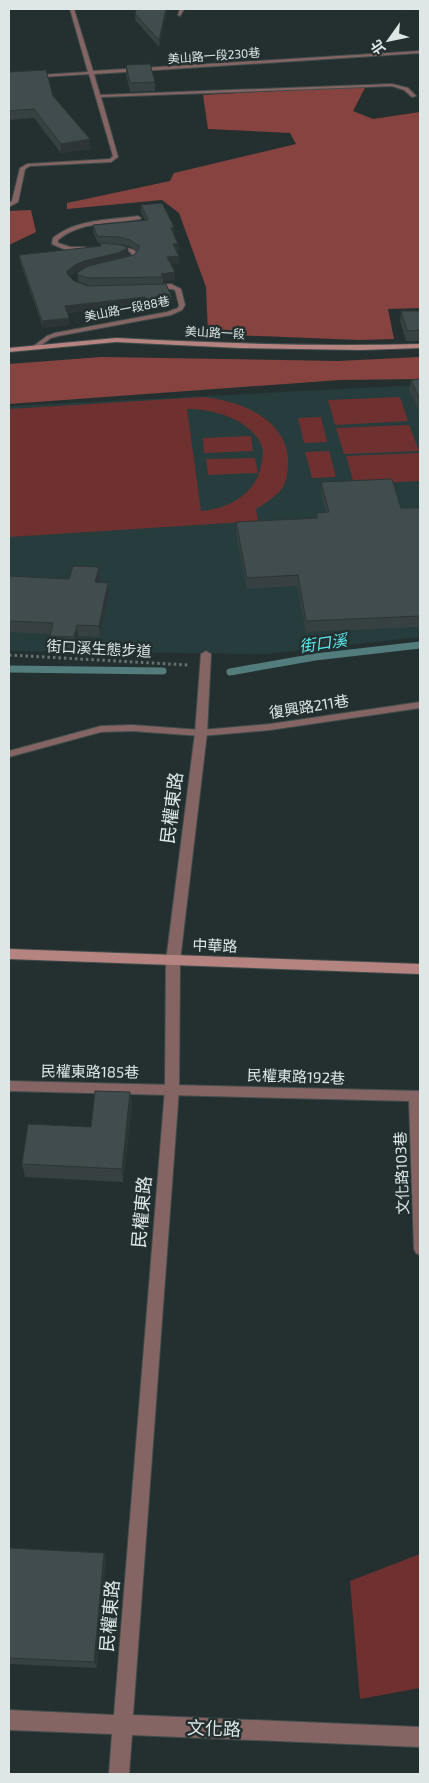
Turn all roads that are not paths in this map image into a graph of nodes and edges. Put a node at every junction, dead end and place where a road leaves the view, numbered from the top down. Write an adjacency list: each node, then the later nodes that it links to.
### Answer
1 (72, 9): 5 (lane)
2 (182, 9): 3 (lane)
3 (180, 15)
4 (420, 52): 5 (lane, 美山路一段230巷)
5 (93, 73): 6 (lane, 美山路一段230巷); 7 (lane)
6 (9, 78)
7 (99, 96): 8 (lane); 9 (lane)
8 (414, 96)
9 (9, 205)
10 (138, 218): 12 (lane)
11 (112, 247): 13 (lane)
12 (97, 248)
13 (117, 264)
14 (144, 287): 16 (lane, 美山路一段88巷)
15 (420, 346): 16 (street, 美山路一段)
16 (34, 348): 17 (street, 美山路一段)
17 (9, 350)
18 (206, 654): 20 (street, 民權東路)
19 (420, 704): 20 (lane, 復興路211巷)
20 (201, 733): 21 (lane, 復興路211巷); 23 (street, 民權東路)
21 (9, 754)
22 (9, 954): 23 (street, 中華路)
23 (173, 961): 24 (street, 中華路); 26 (street, 民權東路)
24 (420, 969)
25 (9, 1086): 26 (lane, 民權東路185巷)
26 (172, 1089): 27 (lane, 民權東路192巷); 30 (street, 民權東路)
27 (418, 1096): 28 (lane, 文化路103巷)
28 (420, 1249)
29 (9, 1720): 30 (street, 文化路)
30 (121, 1726): 31 (street, 文化路); 32 (street, 民權東路)
31 (420, 1737)
32 (119, 1774)

